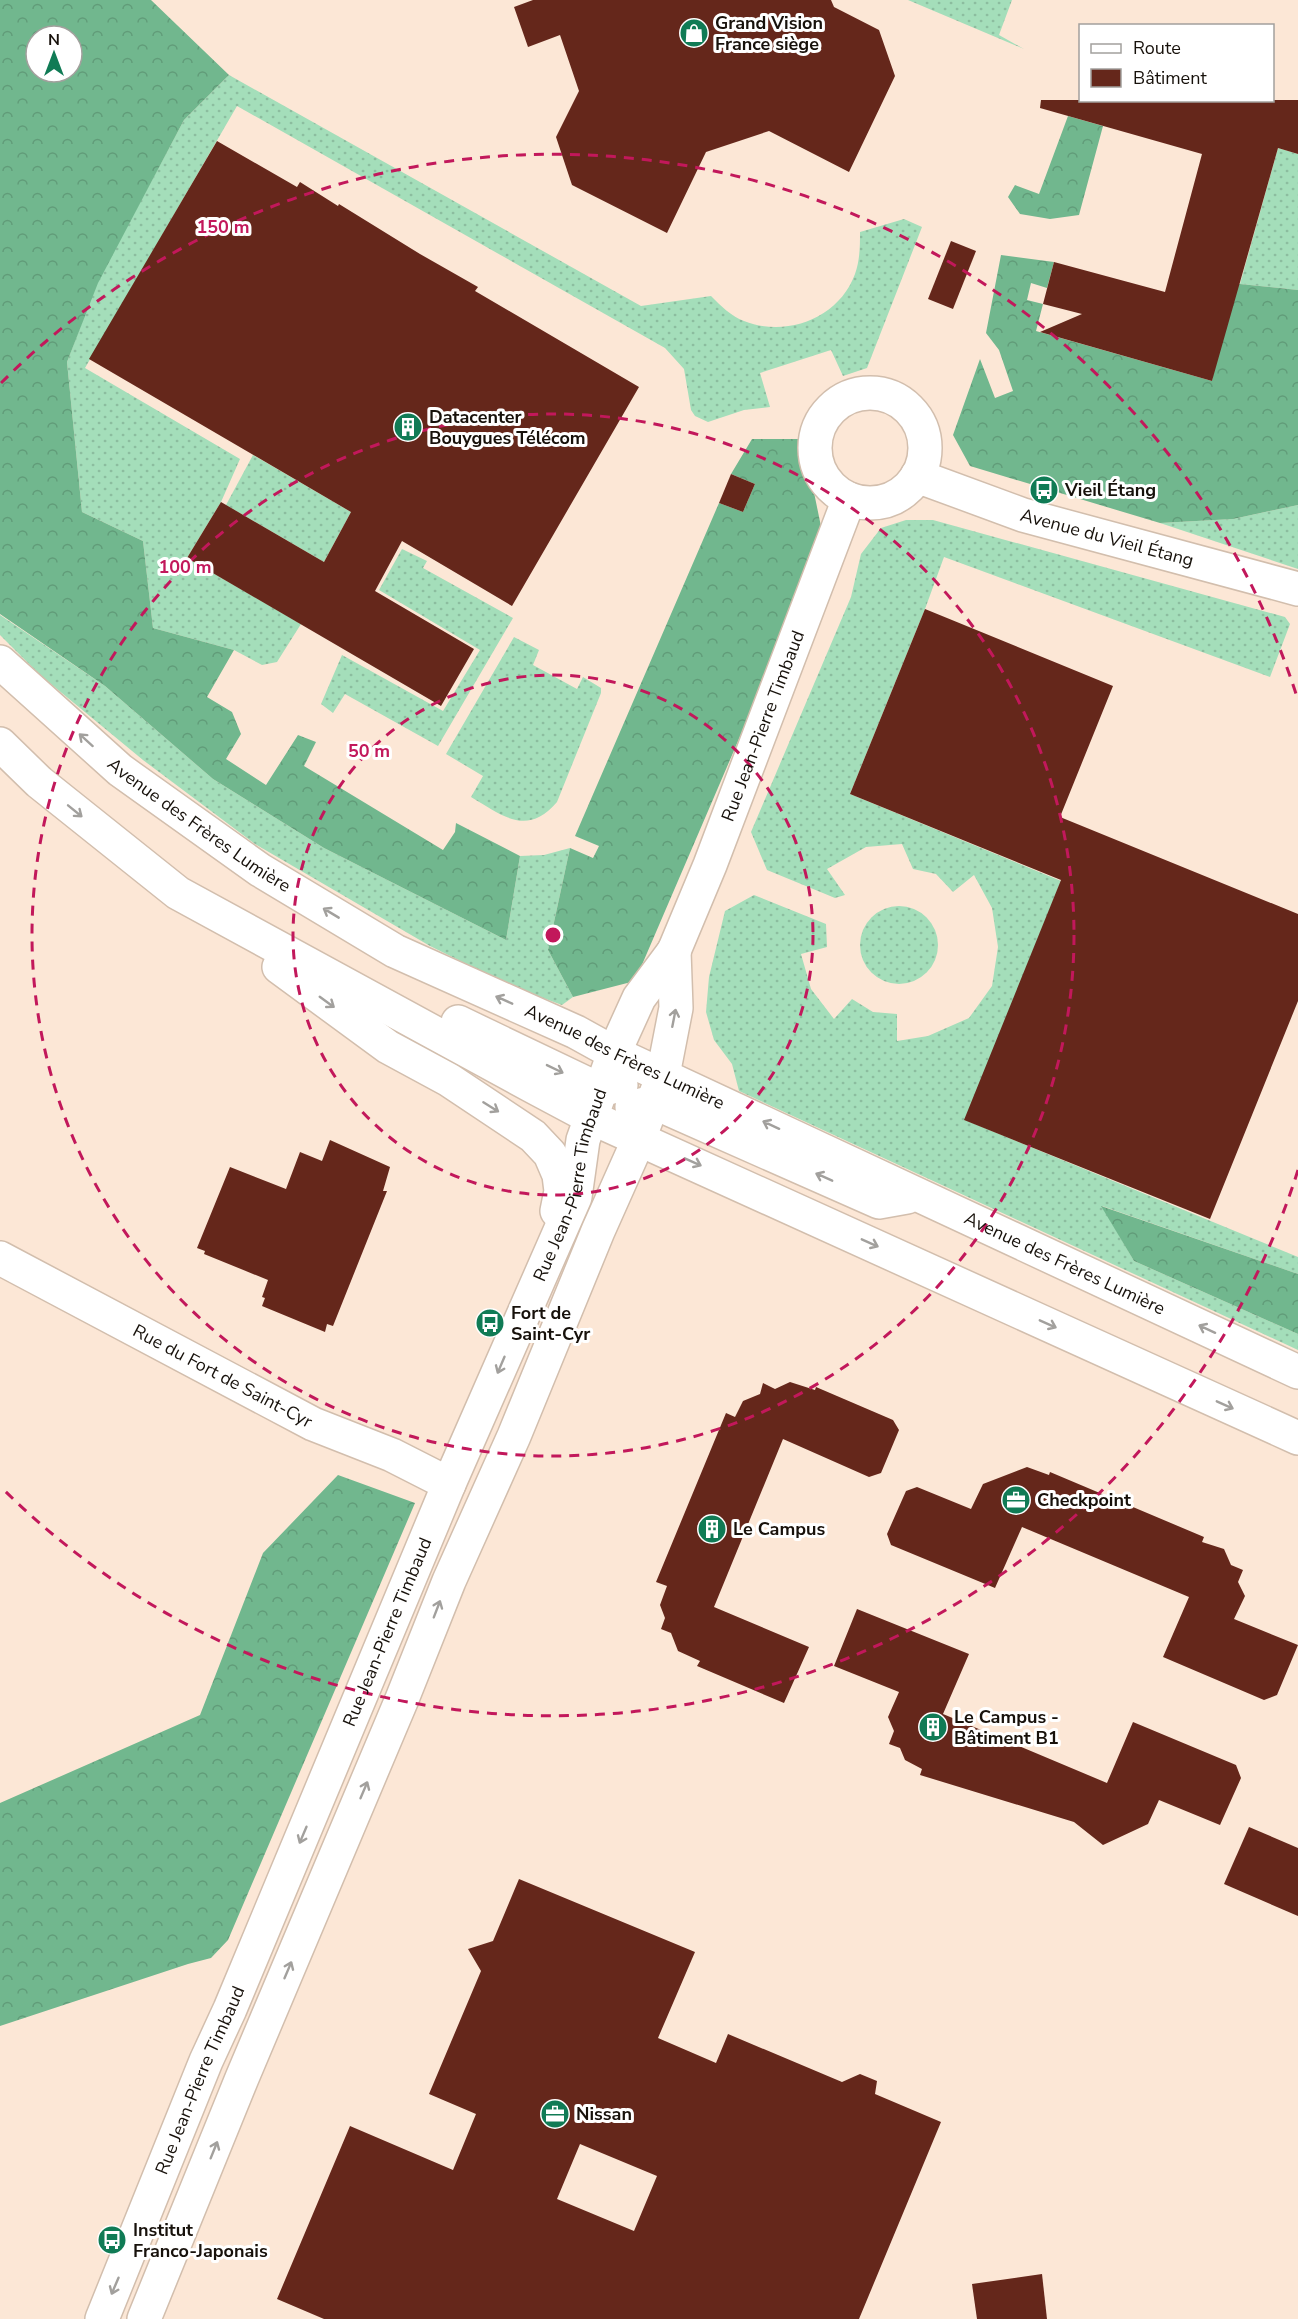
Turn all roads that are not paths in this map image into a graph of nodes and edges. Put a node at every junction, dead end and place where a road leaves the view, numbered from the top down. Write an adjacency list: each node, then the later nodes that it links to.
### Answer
1 (917, 476): 2 (main road); 2 (main road); 3 (main road, Avenue du Vieil Étang)
2 (849, 499): 7 (main road, Rue Jean-Pierre Timbaud)
3 (1298, 589)
4 (0, 662): 8 (main road, Avenue des Frères Lumière, one-way to 4)
5 (0, 744): 6 (main road, one-way to 6)
6 (178, 893): 10 (main road, one-way to 10); 12 (main road, one-way to 12)
7 (674, 951): 8 (main road, Rue Jean-Pierre Timbaud); 9 (main road, Rue Jean-Pierre Timbaud, one-way to 7)
8 (614, 1053): 9 (main road, Avenue des Frères Lumière); 10 (main road, Rue Jean-Pierre Timbaud)
9 (658, 1089): 10 (main road); 11 (main road, Rue Jean-Pierre Timbaud); 14 (main road, Avenue des Frères Lumière, one-way to 9)
10 (595, 1104): 11 (main road); 12 (main road, Rue Jean-Pierre Timbaud)
11 (639, 1139): 15 (main road, one-way to 15); 18 (main road, Rue Jean-Pierre Timbaud, one-way to 11)
12 (549, 1253): 16 (main road, Rue Jean-Pierre Timbaud, one-way to 16)
13 (0, 1258): 16 (main road, Rue du Fort de Saint-Cyr)
14 (1298, 1372)
15 (1298, 1438)
16 (449, 1484): 17 (main road, Rue Jean-Pierre Timbaud, one-way to 17)
17 (102, 2319)
18 (144, 2319)

